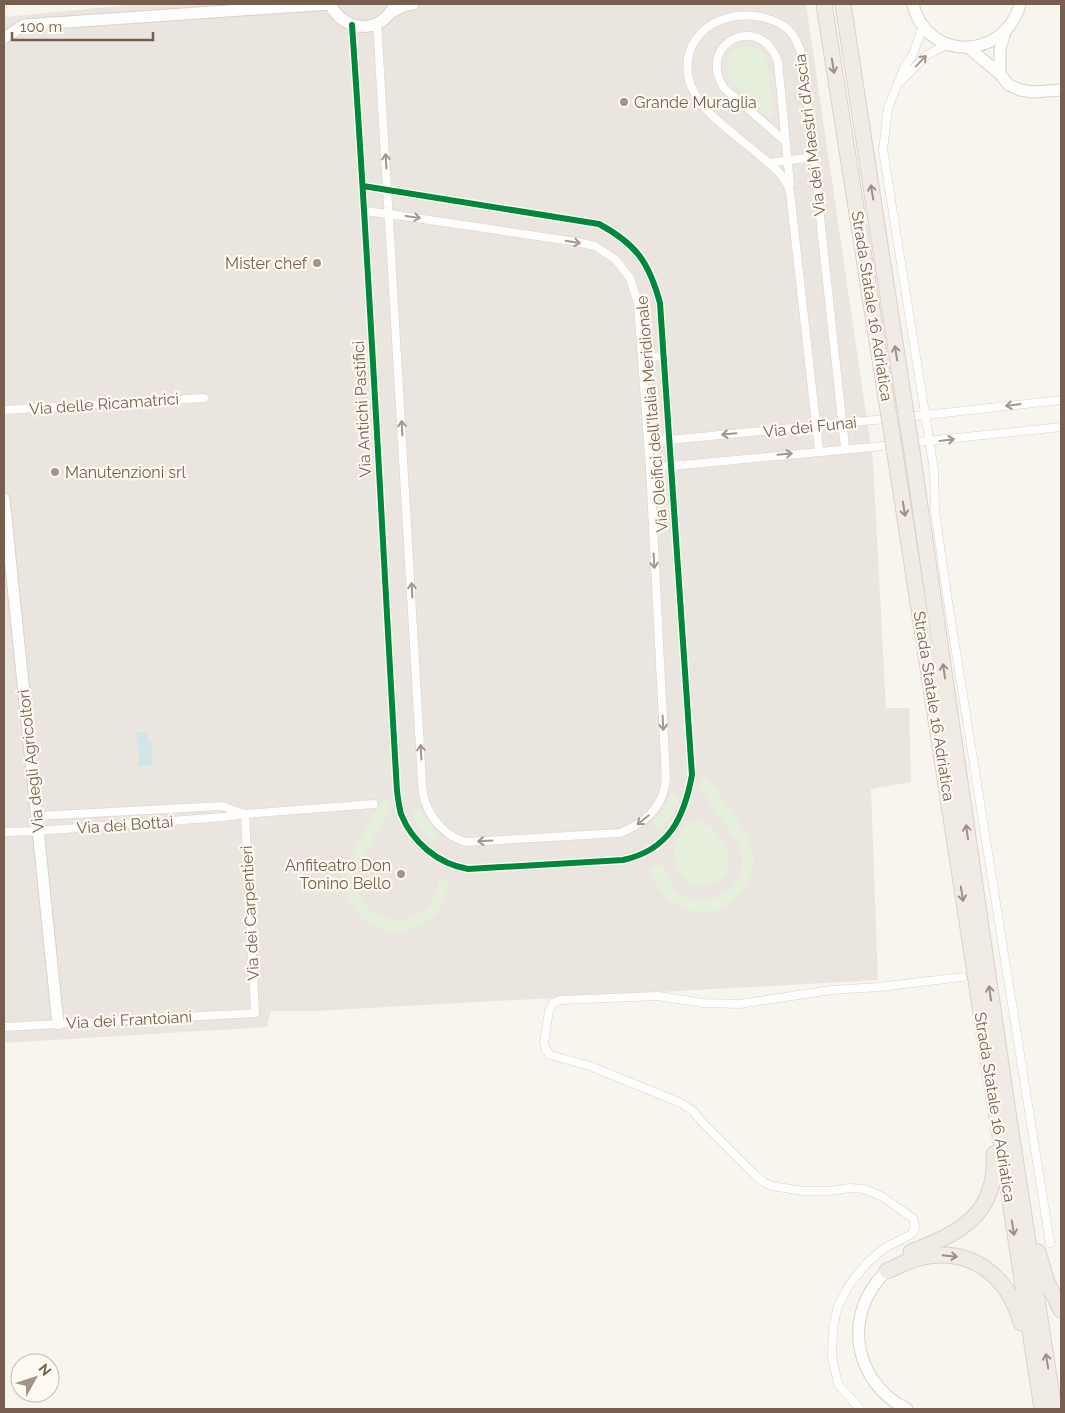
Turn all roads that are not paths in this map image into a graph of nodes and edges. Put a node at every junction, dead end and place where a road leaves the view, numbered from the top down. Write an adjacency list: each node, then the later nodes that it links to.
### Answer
1 (330, 4): 11 (street); 13 (street)
2 (413, 4): 6 (street)
3 (908, 4): 9 (street)
4 (913, 4): 9 (street)
5 (1020, 4): 12 (street)
6 (393, 8): 10 (street)
7 (843, 8): 56 (highway, Strada Statale 16 Adriatica, one-way to 7, bridge)
8 (825, 11): 55 (highway, Strada Statale 16 Adriatica, one-way to 55, bridge)
9 (920, 21): 14 (street); 17 (street)
10 (377, 23): 11 (street); 24 (street, one-way to 10)
11 (352, 25): 23 (street, Via Antichi Pastifici)
12 (1005, 32): 15 (street); 16 (street)
13 (4, 38)
14 (948, 44): 15 (street); 17 (street, one-way to 14)
15 (969, 48): 16 (street)
16 (1000, 74): 18 (street)
17 (898, 84): 33 (street)
18 (1061, 90)
19 (785, 142): 19 (street); 21 (street)
20 (814, 157): 21 (street); 22 (street, Via dei Maestri d’Ascia); 34 (street, Via dei Maestri d’Ascia)
21 (786, 160): 22 (street); 25 (street)
22 (769, 163): 25 (street, Via dei Maestri d’Ascia)
23 (363, 186): 24 (street, Via Oleifici dell'Italia Meridionale); 26 (street, Via Antichi Pastifici)
24 (387, 189): 27 (street); 28 (street, Via Oleifici dell'Italia Meridionale)
25 (790, 192): 35 (street, Via dei Maestri d’Ascia)
26 (364, 211): 27 (street, Via Oleifici dell'Italia Meridionale); 45 (street, Via Antichi Pastifici)
27 (389, 214): 29 (street, Via Oleifici dell'Italia Meridionale, one-way to 29); 43 (street, Via Oleifici dell'Italia Meridionale, one-way to 27)
28 (663, 356): 29 (street); 37 (street, Via Oleifici dell'Italia Meridionale)
29 (642, 358): 38 (street, Via Oleifici dell'Italia Meridionale)
30 (204, 398): 32 (street, Via delle Ricamatrici)
31 (1061, 400): 33 (street, Via dei Funai, one-way to 33)
32 (4, 410)
33 (926, 415): 34 (street, Via dei Funai); 39 (street)
34 (842, 423): 35 (street, Via dei Funai); 40 (street, Via dei Maestri d’Ascia)
35 (816, 426): 37 (street, Via dei Funai, one-way to 37); 41 (street, Via dei Maestri d’Ascia)
36 (1061, 427): 39 (street, Via dei Funai, one-way to 36)
37 (670, 440): 38 (street, Via dei Funai); 42 (street, Via Oleifici dell'Italia Meridionale)
38 (648, 442): 43 (street, Via Oleifici dell'Italia Meridionale)
39 (930, 442): 40 (street, Via dei Funai); 57 (street)
40 (845, 448): 41 (street, Via dei Funai)
41 (820, 451): 42 (street, Via dei Funai, one-way to 41)
42 (671, 466): 43 (street, Via dei Funai); 45 (street, Via Oleifici dell'Italia Meridionale)
43 (650, 468)
44 (4, 499): 48 (street, Via degli Agricoltori)
45 (692, 775)
46 (374, 804): 47 (street, Via dei Bottai)
47 (245, 814): 48 (street, Via dei Bottai); 49 (street, Via dei Bottai); 52 (street, Via dei Carpentieri)
48 (37, 816): 49 (street, Via degli Agricoltori)
49 (38, 831): 50 (street, Via dei Bottai); 53 (street, Via degli Agricoltori)
50 (4, 832)
51 (962, 977): 60 (street)
52 (255, 1013): 53 (street, Via dei Frantoiani)
53 (58, 1024): 54 (street, Via dei Frantoiani)
54 (4, 1027)
55 (988, 1068): 58 (highway); 62 (highway, Strada Statale 16 Adriatica, one-way to 62)
56 (1006, 1106): 59 (highway); 63 (highway, Strada Statale 16 Adriatica, one-way to 56)
57 (1050, 1243)
58 (887, 1271): 61 (street); 62 (highway, one-way to 62)
59 (1061, 1310)
60 (860, 1409)
61 (907, 1409)
62 (1042, 1409)
63 (1054, 1409)

